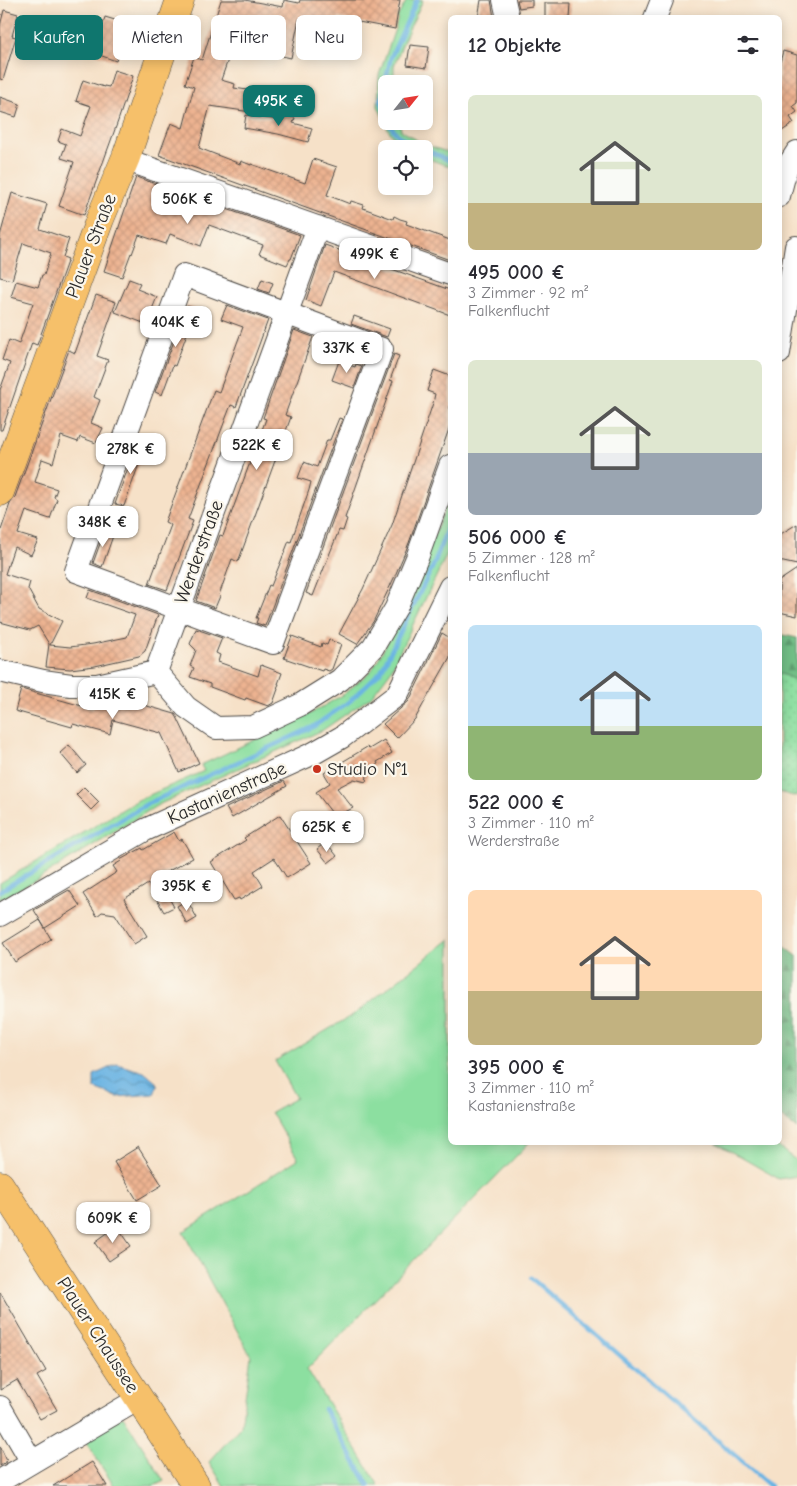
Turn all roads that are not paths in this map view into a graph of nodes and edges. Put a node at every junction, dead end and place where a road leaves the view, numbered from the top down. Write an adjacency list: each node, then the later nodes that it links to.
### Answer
1 (180, 0): 7 (main road, Plauer Straße)
2 (504, 0): 4 (street)
3 (662, 0): 5 (street)
4 (507, 15)
5 (656, 15)
6 (797, 152): 8 (street)
7 (126, 158): 9 (street); 15 (main road, Plauer Straße)
8 (782, 184)
9 (318, 227): 11 (street); 12 (street, Werderstraße)
10 (790, 247): 13 (street)
11 (448, 273)
12 (286, 313): 17 (street, Werderstraße); 17 (street); 17 (street)
13 (782, 324)
14 (448, 472): 19 (street)
15 (0, 492)
16 (448, 591): 20 (street, Kastanienstraße)
17 (179, 608): 19 (street, Werderstraße)
18 (0, 671): 19 (street)
19 (156, 672)
20 (0, 915)
21 (0, 1185): 22 (main road, Plauer Chaussee)
22 (138, 1398): 24 (street); 26 (main road, Plauer Chaussee)
23 (0, 1407): 24 (street)
24 (32, 1462): 25 (street)
25 (0, 1481)
26 (196, 1486)

